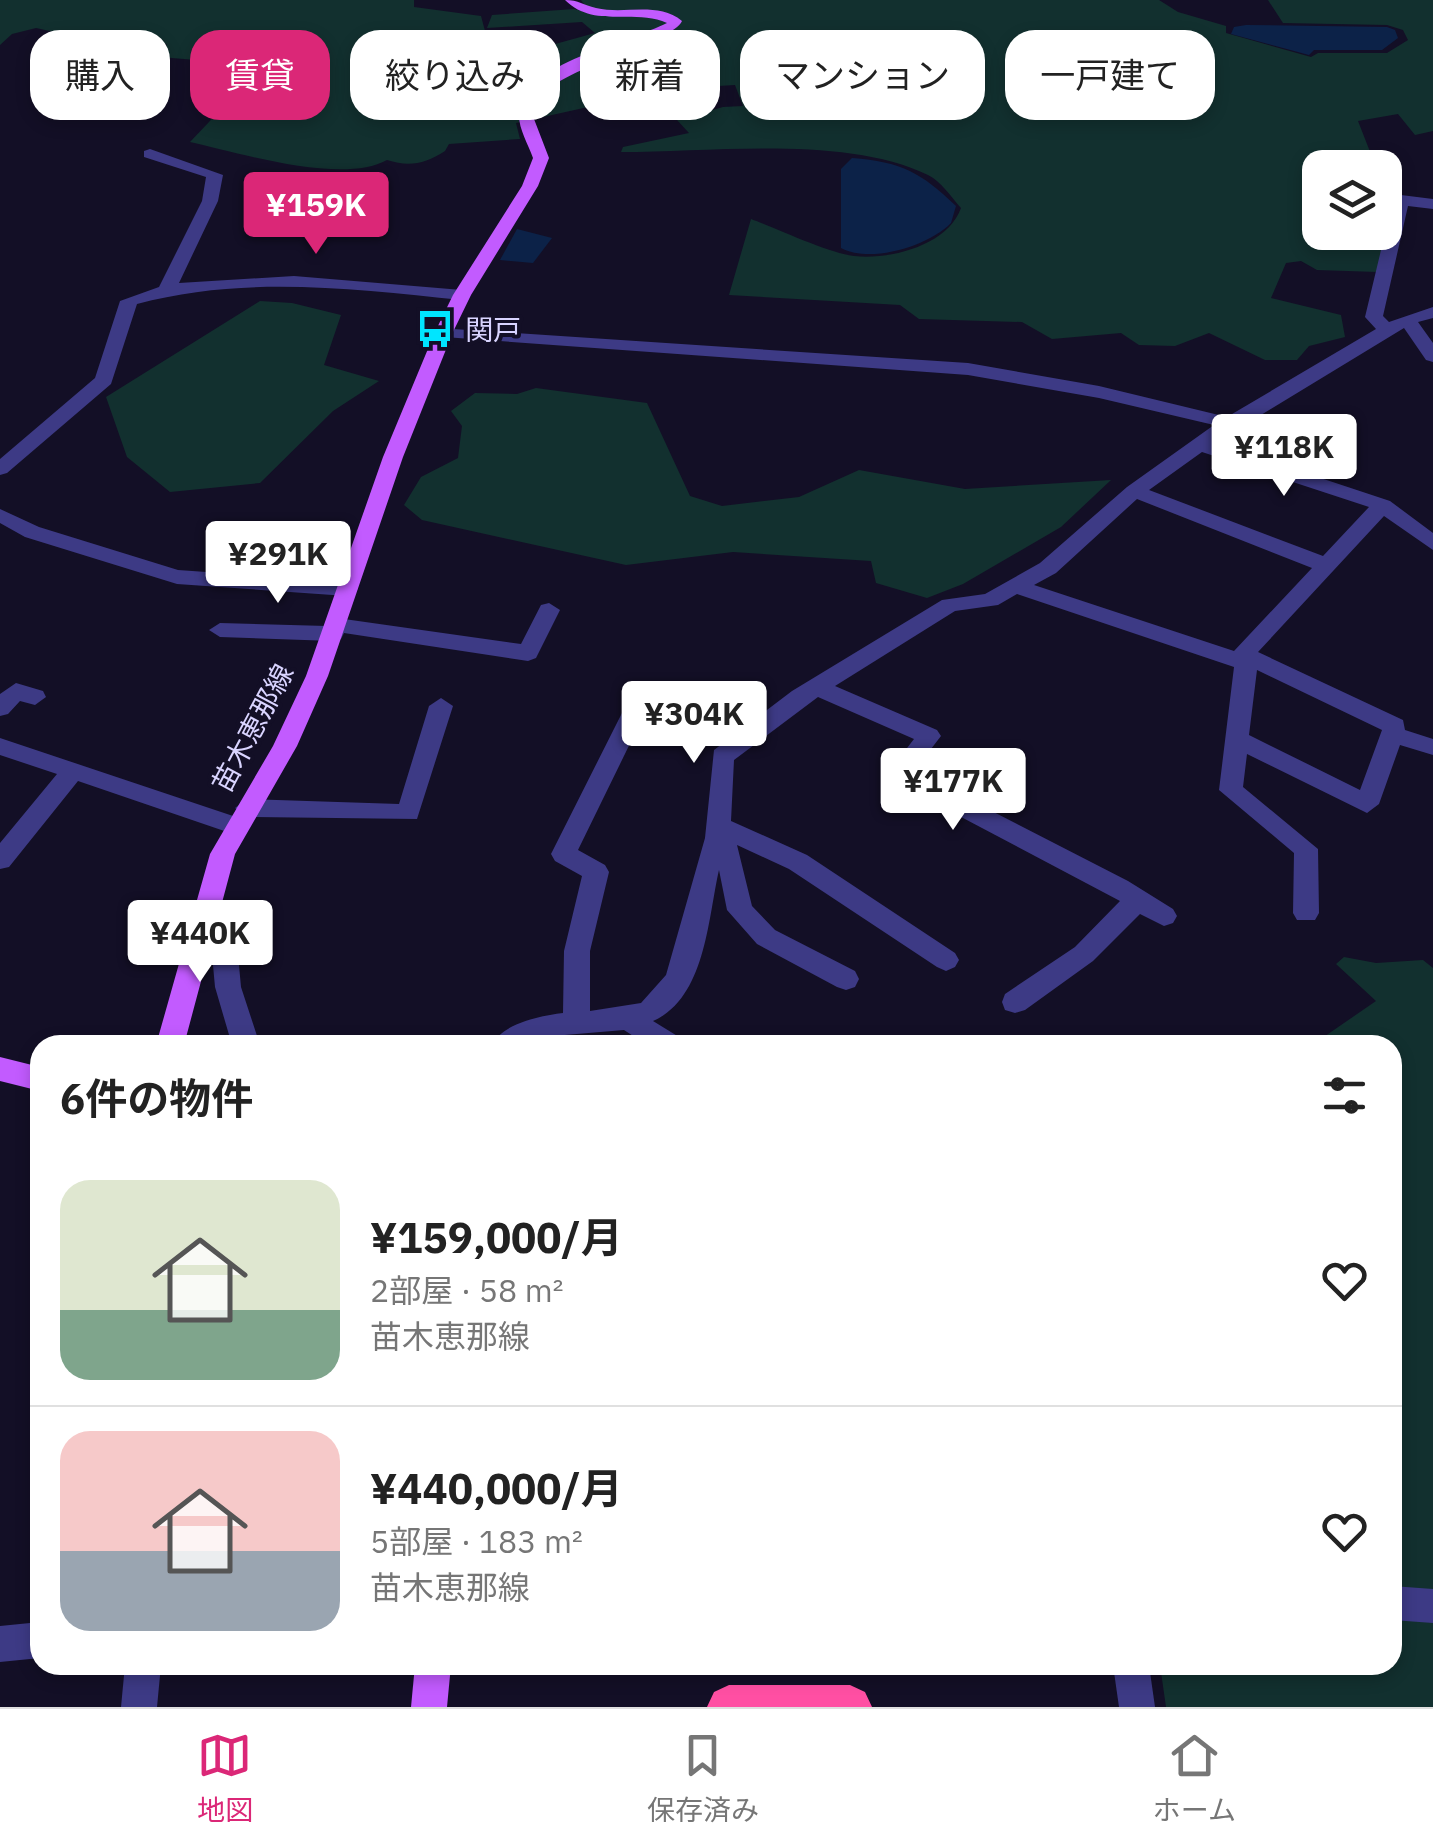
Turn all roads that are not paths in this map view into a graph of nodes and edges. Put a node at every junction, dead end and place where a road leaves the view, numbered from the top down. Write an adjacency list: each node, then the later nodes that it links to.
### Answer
1 (572, 0): 5 (main road, 苗木恵那線)
2 (150, 154): 4 (street)
3 (1433, 204): 8 (street)
4 (168, 287): 5 (street); 13 (street)
5 (462, 296): 9 (main road, 苗木恵那線)
6 (1433, 312): 7 (street)
7 (1407, 319): 8 (street); 10 (street)
8 (1387, 330): 11 (street)
9 (444, 332): 11 (street); 20 (main road, 苗木恵那線)
10 (1431, 350)
11 (1230, 424): 12 (street)
12 (1202, 445): 14 (street); 15 (street)
13 (0, 469)
14 (1134, 491): 18 (street); 19 (street)
15 (1383, 505): 17 (street); 18 (street)
16 (0, 515): 20 (street)
17 (1433, 542)
18 (1326, 565): 24 (street)
19 (1019, 586): 24 (street); 25 (street)
20 (347, 589): 23 (main road, 苗木恵那線)
21 (549, 610): 23 (street)
22 (220, 630): 23 (street)
23 (335, 630): 35 (main road, 苗木恵那線)
24 (1245, 658): 30 (street); 31 (street)
25 (816, 687): 36 (street); 38 (street)
26 (34, 698): 28 (street)
27 (440, 706): 35 (street)
28 (0, 708)
29 (631, 717): 46 (street)
30 (1393, 735): 31 (street); 33 (street)
31 (1237, 739): 40 (street)
32 (0, 746): 34 (street)
33 (1433, 747)
34 (73, 771): 35 (street); 37 (street)
35 (241, 817): 39 (main road, 苗木恵那線)
36 (718, 826): 42 (street); 43 (street); 45 (street)
37 (0, 860)
38 (1138, 900): 41 (street); 44 (street)
39 (211, 905): 47 (main road, 苗木恵那線); 48 (street)
40 (1306, 913)
41 (1164, 916)
42 (946, 960)
43 (846, 979)
44 (1015, 1002)
45 (628, 1019): 46 (street); 50 (street)
46 (576, 1020): 49 (street)
47 (173, 1035)
48 (243, 1035)
49 (520, 1035)
50 (653, 1035)
51 (0, 1069): 52 (main road)
52 (30, 1076)
53 (1402, 1604): 54 (street)
54 (1433, 1606)
55 (30, 1641): 56 (street)
56 (0, 1644)
57 (142, 1675): 60 (street)
58 (432, 1675): 61 (main road)
59 (1133, 1675): 64 (street)
60 (139, 1707)
61 (429, 1707)
62 (730, 1707): 63 (highway)
63 (850, 1707)
64 (1138, 1707)

